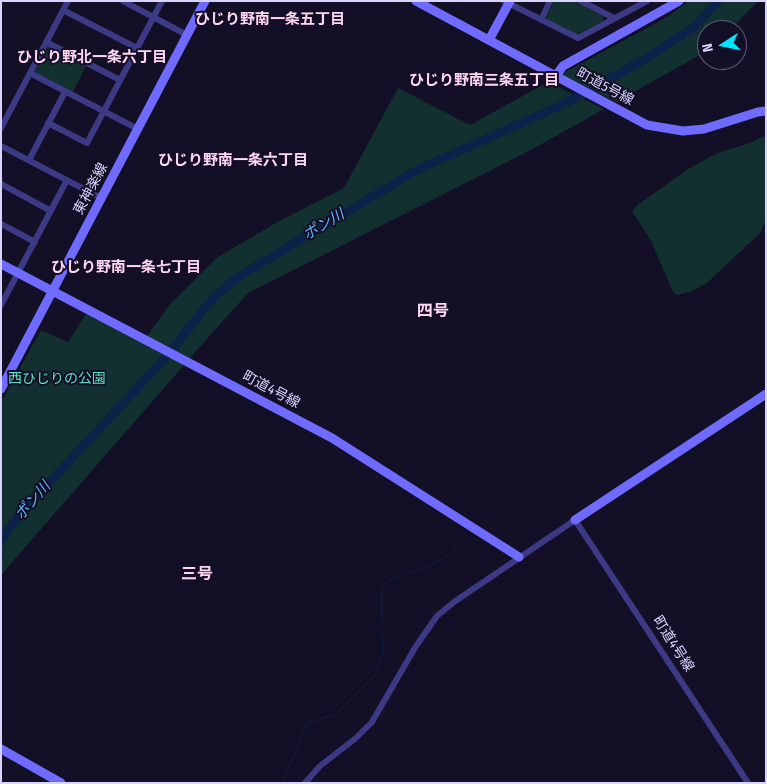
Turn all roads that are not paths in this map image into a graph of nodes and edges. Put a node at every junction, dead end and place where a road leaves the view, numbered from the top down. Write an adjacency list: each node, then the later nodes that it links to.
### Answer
1 (68, 1): 11 (street)
2 (123, 1): 12 (street)
3 (162, 1): 12 (street)
4 (205, 1): 15 (street, 東神楽線)
5 (550, 1): 14 (street)
6 (581, 1): 13 (street)
7 (647, 1): 13 (street)
8 (678, 1): 20 (street)
9 (421, 2): 16 (street, 町道5号線)
10 (508, 2): 14 (street); 16 (street)
11 (63, 10): 17 (street); 18 (street)
12 (154, 17): 15 (street); 18 (street)
13 (614, 18): 14 (street)
14 (540, 20)
15 (187, 35): 27 (street, 東神楽線)
16 (490, 40): 20 (street, 町道5号線)
17 (46, 42): 19 (street); 21 (street)
18 (137, 48): 21 (street)
19 (30, 73): 22 (street); 26 (street)
20 (559, 79): 23 (street, 町道5号線)
21 (120, 80): 24 (street)
22 (65, 92): 24 (street); 25 (street)
23 (766, 111)
24 (104, 112): 25 (street); 27 (street)
25 (48, 124): 29 (street)
26 (1, 128)
27 (138, 129): 32 (street, 東神楽線)
28 (1, 146): 29 (street)
29 (29, 160): 30 (street)
30 (67, 180): 32 (street); 33 (street)
31 (1, 184): 33 (street)
32 (102, 198): 38 (street, 東神楽線)
33 (51, 210): 35 (street)
34 (1, 224): 35 (street)
35 (35, 242): 37 (street)
36 (1, 264): 37 (street, 町道4号線)
37 (18, 272): 38 (street, 町道4号線); 39 (street)
38 (53, 291): 40 (street, 東神楽線); 43 (street, 町道4号線)
39 (1, 305)
40 (2, 387)
41 (766, 394): 42 (street)
42 (575, 520): 43 (street); 47 (street, 町道4号線)
43 (519, 557): 46 (street)
44 (1, 749): 45 (street)
45 (61, 783)
46 (305, 783)
47 (748, 783)

